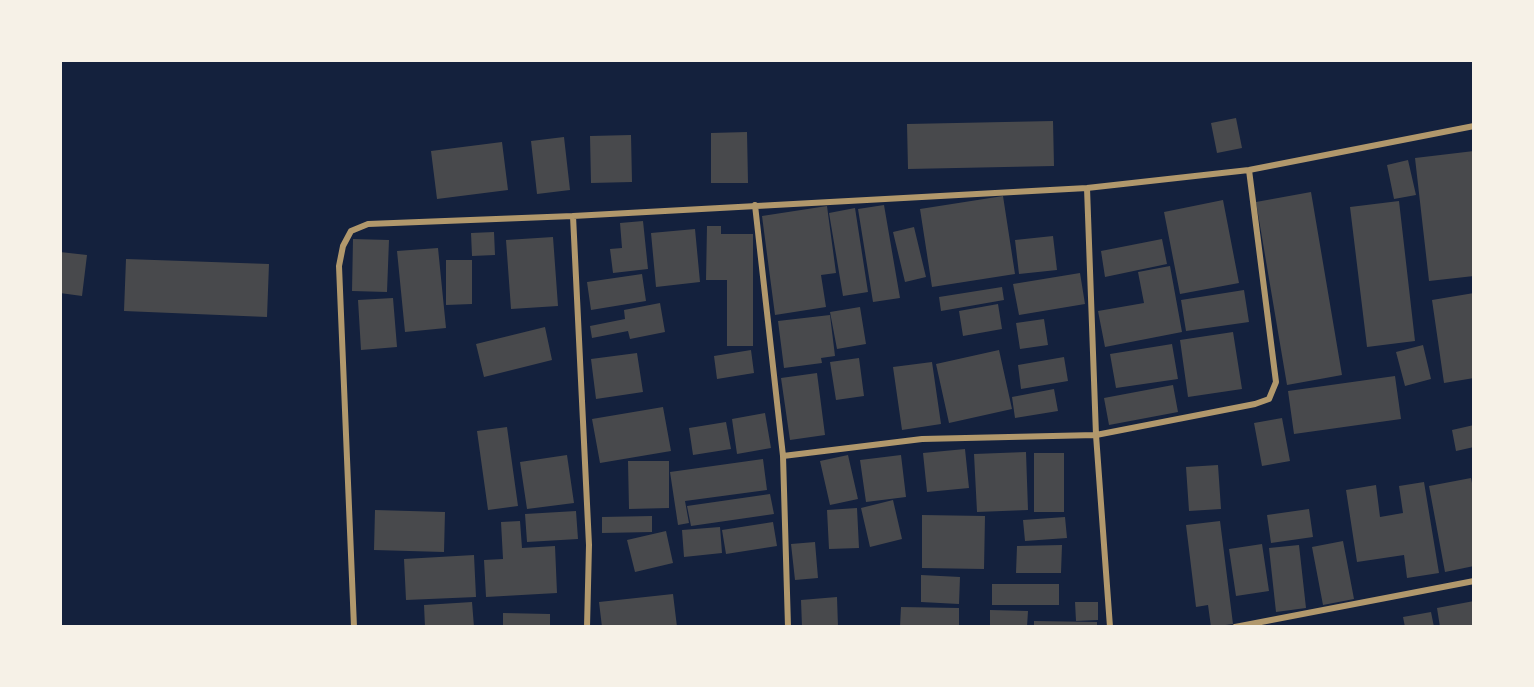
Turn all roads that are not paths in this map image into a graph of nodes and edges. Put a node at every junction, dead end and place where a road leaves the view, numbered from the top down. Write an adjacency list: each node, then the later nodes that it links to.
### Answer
1 (1474, 126): 2 (street)
2 (1249, 170): 3 (street); 6 (street)
3 (1087, 188): 4 (street); 6 (street)
4 (755, 205): 5 (street); 7 (street)
5 (573, 216): 9 (street); 10 (street)
6 (1096, 435): 7 (street); 12 (street)
7 (783, 456): 11 (street)
8 (1474, 580): 13 (street)
9 (354, 627)
10 (587, 627)
11 (788, 627)
12 (1110, 627)
13 (1235, 627)

